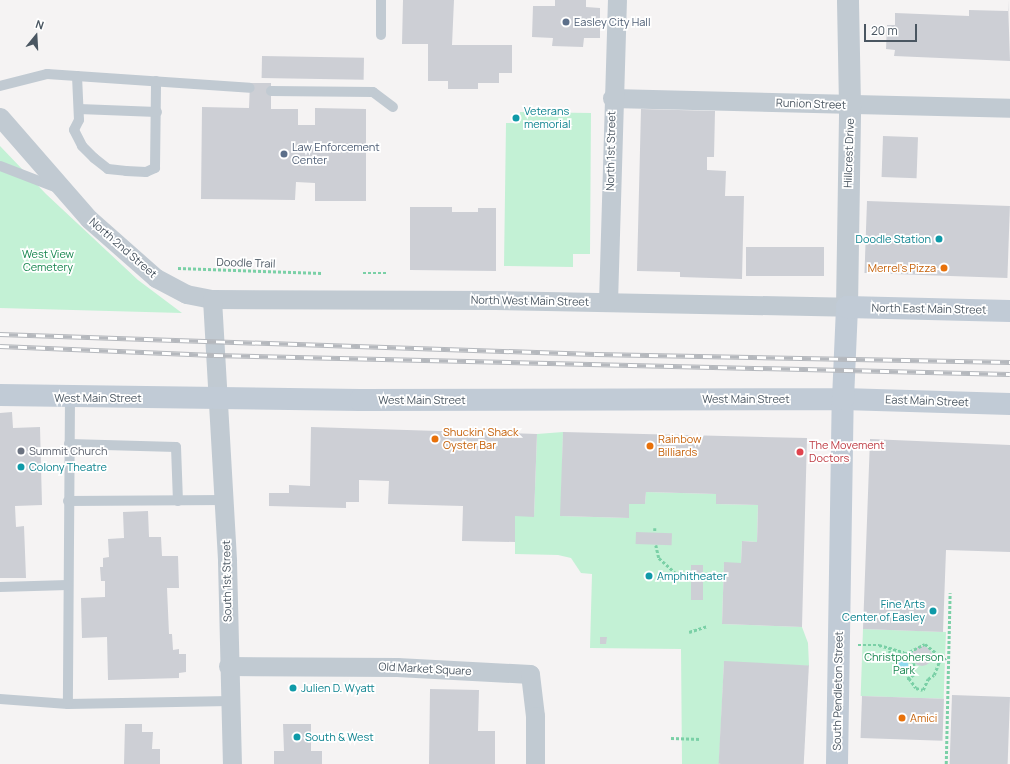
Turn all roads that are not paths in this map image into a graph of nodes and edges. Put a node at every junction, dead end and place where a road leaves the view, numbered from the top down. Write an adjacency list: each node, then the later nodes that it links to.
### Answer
1 (381, 0): 4 (lane)
2 (617, 0): 10 (street, North 1st Street)
3 (848, 0): 11 (street, Hillcrest Drive)
4 (381, 35)
5 (77, 76): 6 (lane); 7 (lane); 14 (lane)
6 (156, 81): 8 (lane); 15 (lane)
7 (0, 86)
8 (250, 88)
9 (271, 91): 12 (lane)
10 (612, 98): 11 (street, Runion Street); 20 (street, North 1st Street)
11 (850, 106): 13 (street, Runion Street); 21 (street, Hillcrest Drive)
12 (393, 107)
13 (1010, 108)
14 (78, 109): 15 (lane); 15 (lane)
15 (157, 112)
16 (0, 117): 18 (street, North 2nd Street)
17 (0, 166): 18 (lane)
18 (66, 192): 19 (street, North 2nd Street)
19 (212, 299): 20 (street, North West Main Street); 25 (street)
20 (608, 302): 21 (street, North West Main Street)
21 (848, 307): 22 (main road, North East Main Street); 26 (main road, South Pendleton Street)
22 (1010, 311)
23 (0, 395): 24 (main road, West Main Street)
24 (70, 398): 25 (main road, West Main Street); 28 (lane)
25 (218, 399): 26 (main road, West Main Street); 29 (street, South 1st Street)
26 (843, 399): 27 (main road, East Main Street); 40 (main road, South Pendleton Street)
27 (1010, 404)
28 (69, 444): 30 (lane); 31 (lane)
29 (225, 500): 31 (lane); 34 (street, South 1st Street)
30 (68, 501): 31 (lane); 32 (lane)
31 (178, 501)
32 (68, 585): 33 (lane); 37 (lane)
33 (0, 587)
34 (228, 666): 36 (street, South 1st Street); 39 (street, Old Market Square)
35 (0, 699): 37 (lane)
36 (230, 701): 37 (lane); 38 (street, South 1st Street)
37 (68, 704)
38 (232, 764)
39 (535, 764)
40 (837, 764)

